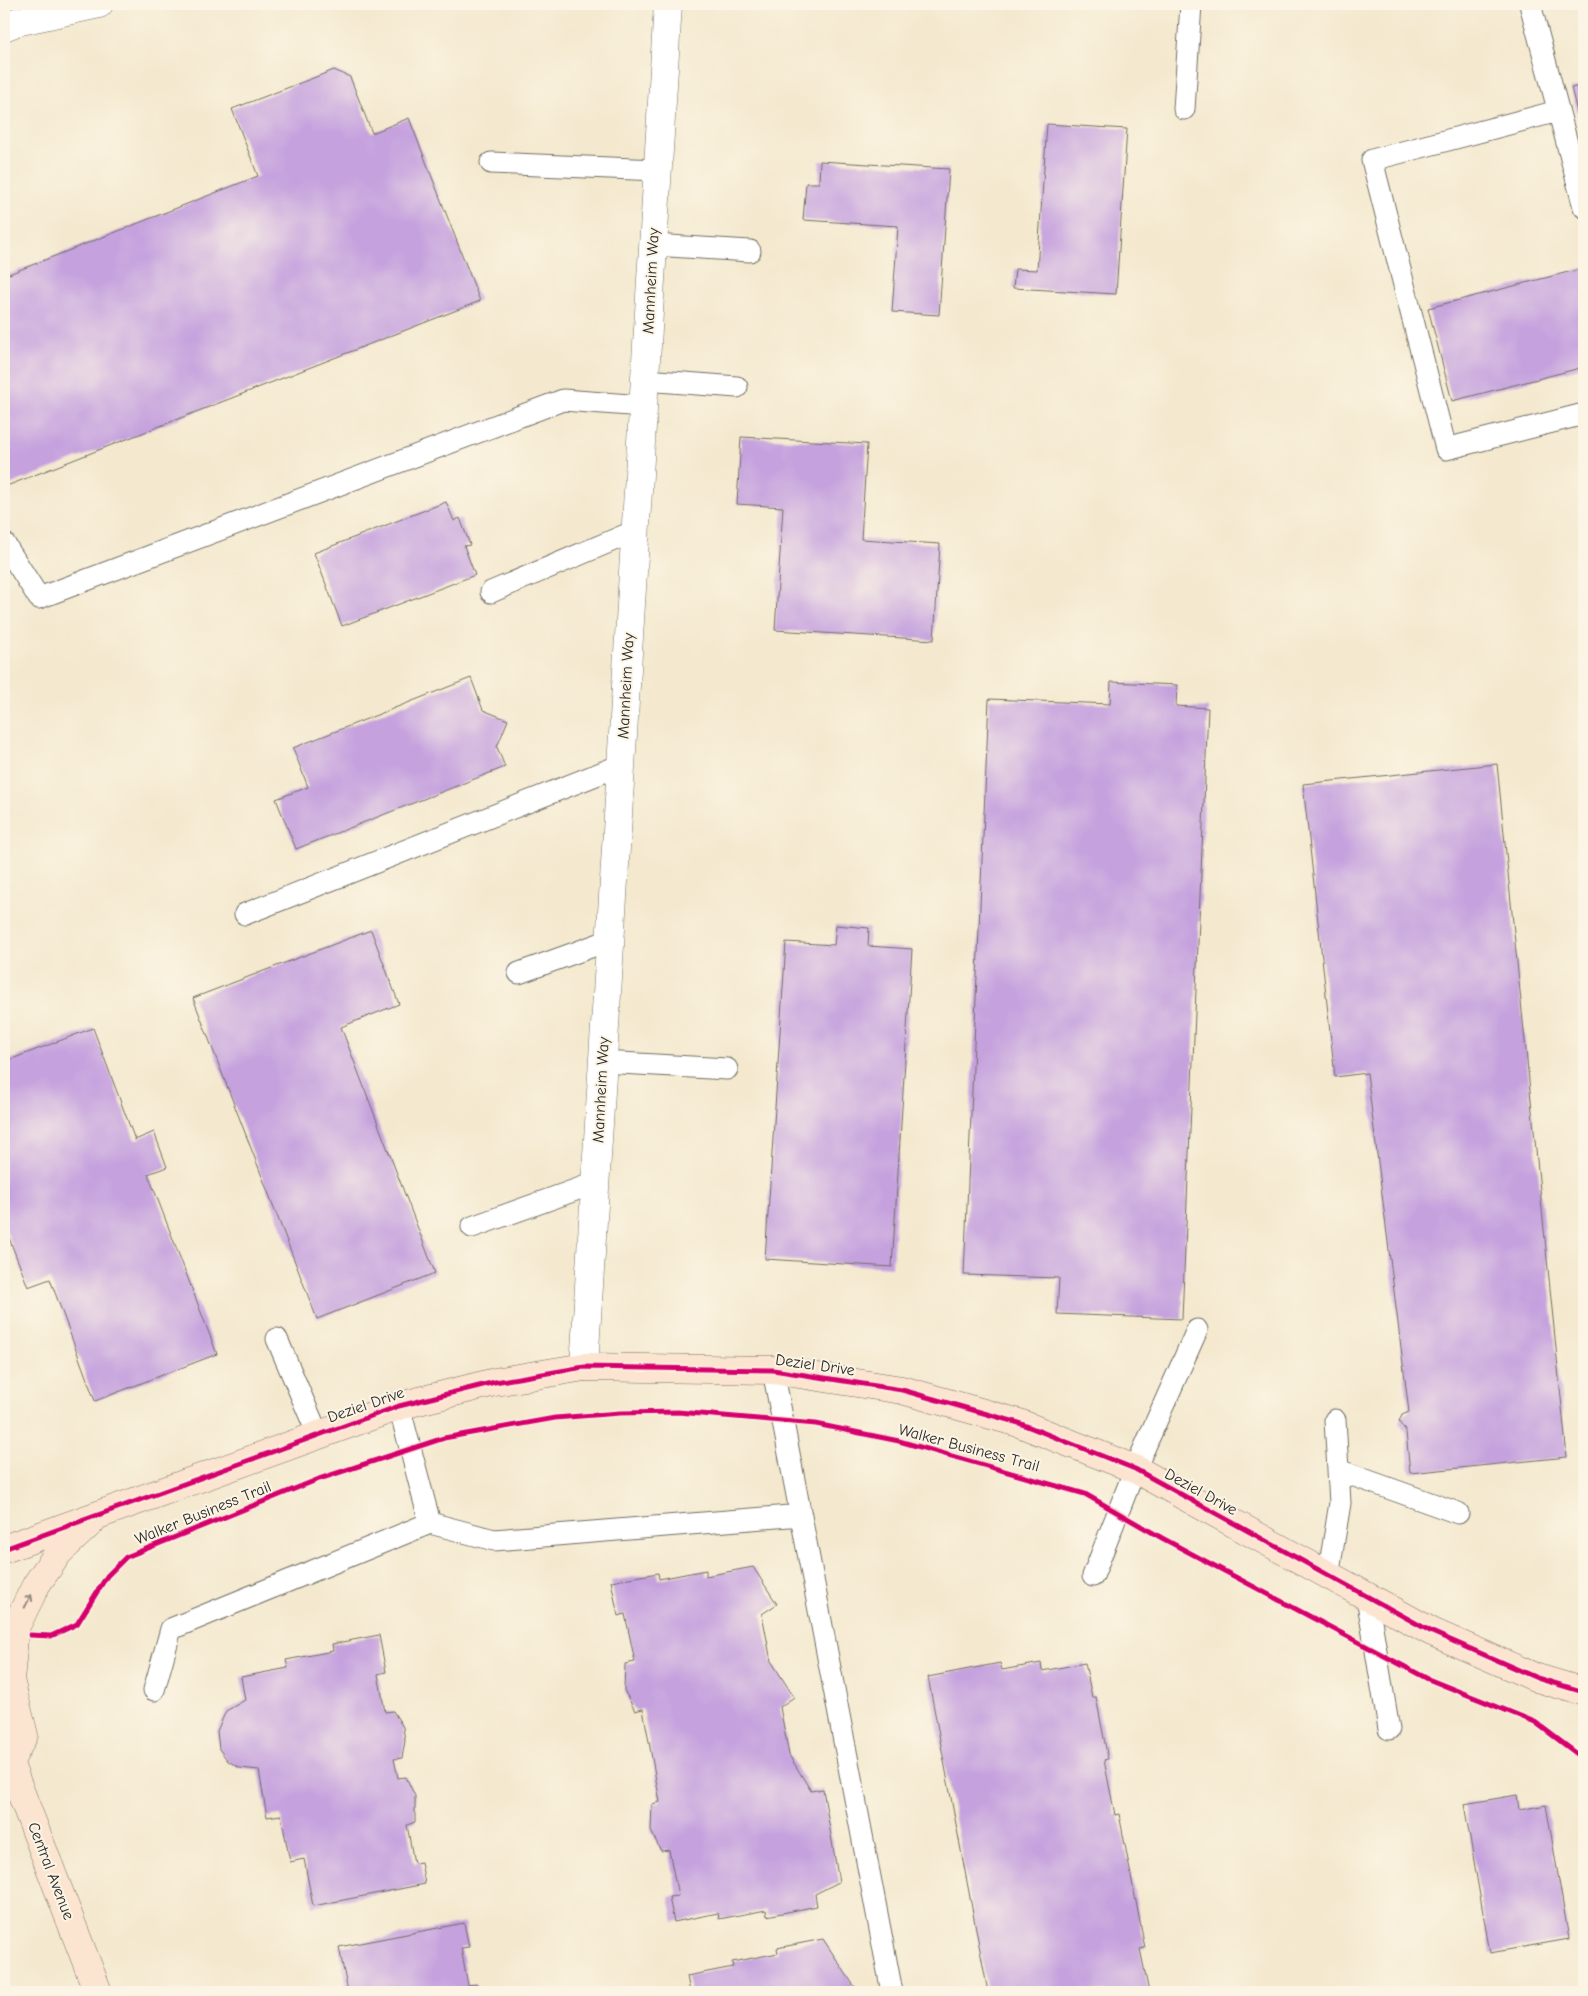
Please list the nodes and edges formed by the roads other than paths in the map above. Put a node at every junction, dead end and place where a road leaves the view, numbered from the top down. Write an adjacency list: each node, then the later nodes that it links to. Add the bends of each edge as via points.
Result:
1 (100, 4): 5 (street)
2 (668, 4): 9 (street, Mannheim Way)
3 (1191, 4): 6 (lane)
4 (1530, 4): 7 (lane)
5 (4, 27)
6 (1184, 109)
7 (1558, 111): 10 (lane); 15 (lane, via 1372,160 1446,449)
8 (492, 163): 9 (lane)
9 (658, 170): 11 (street, Mannheim Way)
10 (1584, 207)
11 (653, 246): 12 (lane); 14 (street, Mannheim Way)
12 (750, 251)
13 (738, 387): 14 (lane)
14 (644, 393): 16 (street, Mannheim Way); 17 (lane, via 563,400 39,598)
15 (1584, 414)
16 (635, 531): 18 (lane); 19 (street, Mannheim Way)
17 (4, 543)
18 (491, 592)
19 (621, 765): 20 (lane); 21 (street, Mannheim Way)
20 (245, 914)
21 (610, 940): 22 (lane); 23 (street, Mannheim Way)
22 (519, 973)
23 (602, 1062): 24 (lane); 25 (street, Mannheim Way)
24 (727, 1069)
25 (595, 1183): 26 (lane); 29 (street, Mannheim Way)
26 (472, 1227)
27 (1197, 1330): 34 (lane)
28 (277, 1339): 33 (lane)
29 (584, 1368): 30 (street, Deziel Drive); 31 (street, Deziel Drive, via 495,1382)
30 (773, 1370): 34 (street, Deziel Drive, via 902,1390 1019,1423); 38 (lane)
31 (398, 1406): 33 (street, Deziel Drive); 39 (lane)
32 (1335, 1420): 35 (lane)
33 (318, 1435): 36 (street, Deziel Drive)
34 (1135, 1469): 41 (lane); 42 (street, Deziel Drive)
35 (1338, 1470): 37 (lane); 42 (lane, via 1340,1503)
36 (100, 1513): 40 (street, Deziel Drive); 47 (street, one-way to 36, via 24,1735 10,1680 14,1628 36,1585 59,1552)
37 (1458, 1513)
38 (801, 1515): 39 (lane, via 494,1540); 49 (lane)
39 (430, 1523): 44 (lane, via 171,1629)
40 (4, 1549)
41 (1093, 1576)
42 (1328, 1577): 43 (street, Deziel Drive)
43 (1366, 1597): 45 (street, Deziel Drive, via 1432,1632 1537,1678); 46 (lane)
44 (154, 1690)
45 (1584, 1692)
46 (1389, 1729)
47 (7, 1756): 48 (street, Central Avenue)
48 (98, 1992)
49 (892, 1992)

